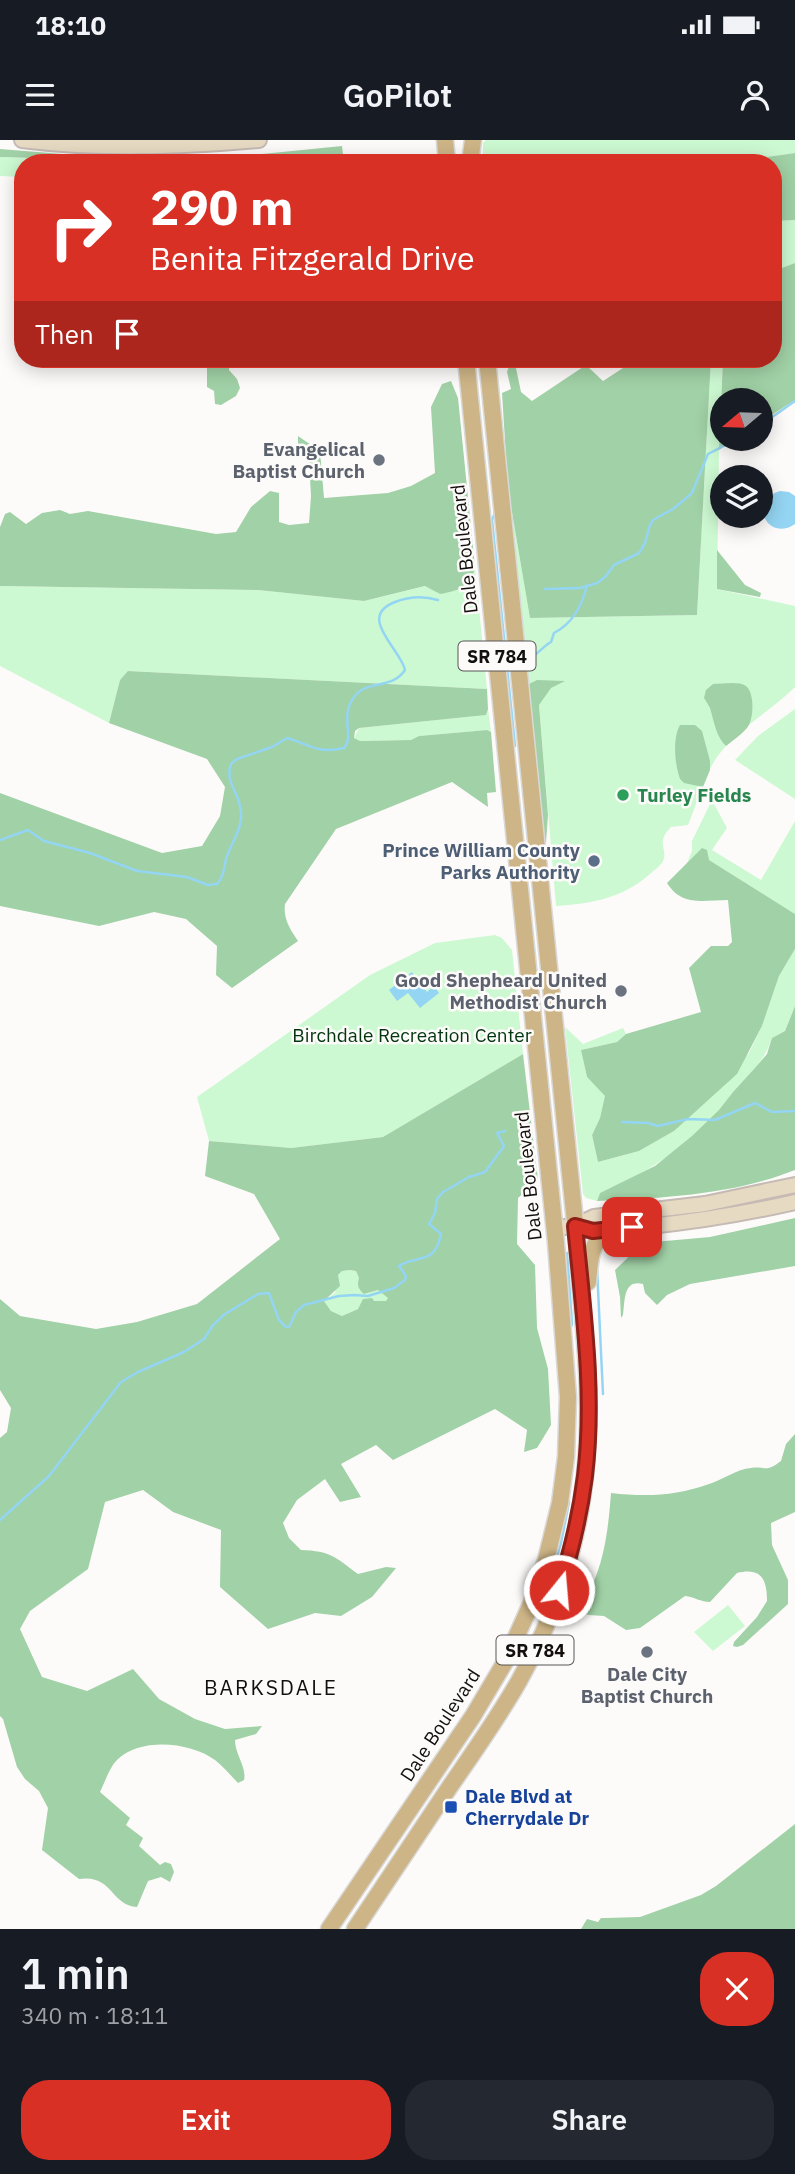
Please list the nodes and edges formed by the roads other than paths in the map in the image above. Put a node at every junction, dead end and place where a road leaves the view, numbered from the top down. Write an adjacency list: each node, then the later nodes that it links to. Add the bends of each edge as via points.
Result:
1 (22, 140): 2 (main road, via 109,147)
2 (258, 140)
3 (467, 368): 9 (main road, Dale Boulevard / SR 784)
4 (488, 368): 7 (main road, SR 784)
5 (795, 1185): 7 (main road, via 705,1204 594,1217)
6 (795, 1202): 8 (main road, via 716,1218)
7 (575, 1226): 8 (main road, via 593,1231); 9 (main road); 10 (main road, SR 784)
8 (636, 1227): 10 (main road, via 604,1235 594,1245)
9 (555, 1228): 11 (main road, Dale Boulevard / SR 784, via 568,1397 560,1503 546,1560 493,1683)
10 (584, 1326): 12 (main road, SR 784, via 589,1425 585,1477 574,1537 548,1621 502,1710)
11 (329, 1929)
12 (355, 1929)

